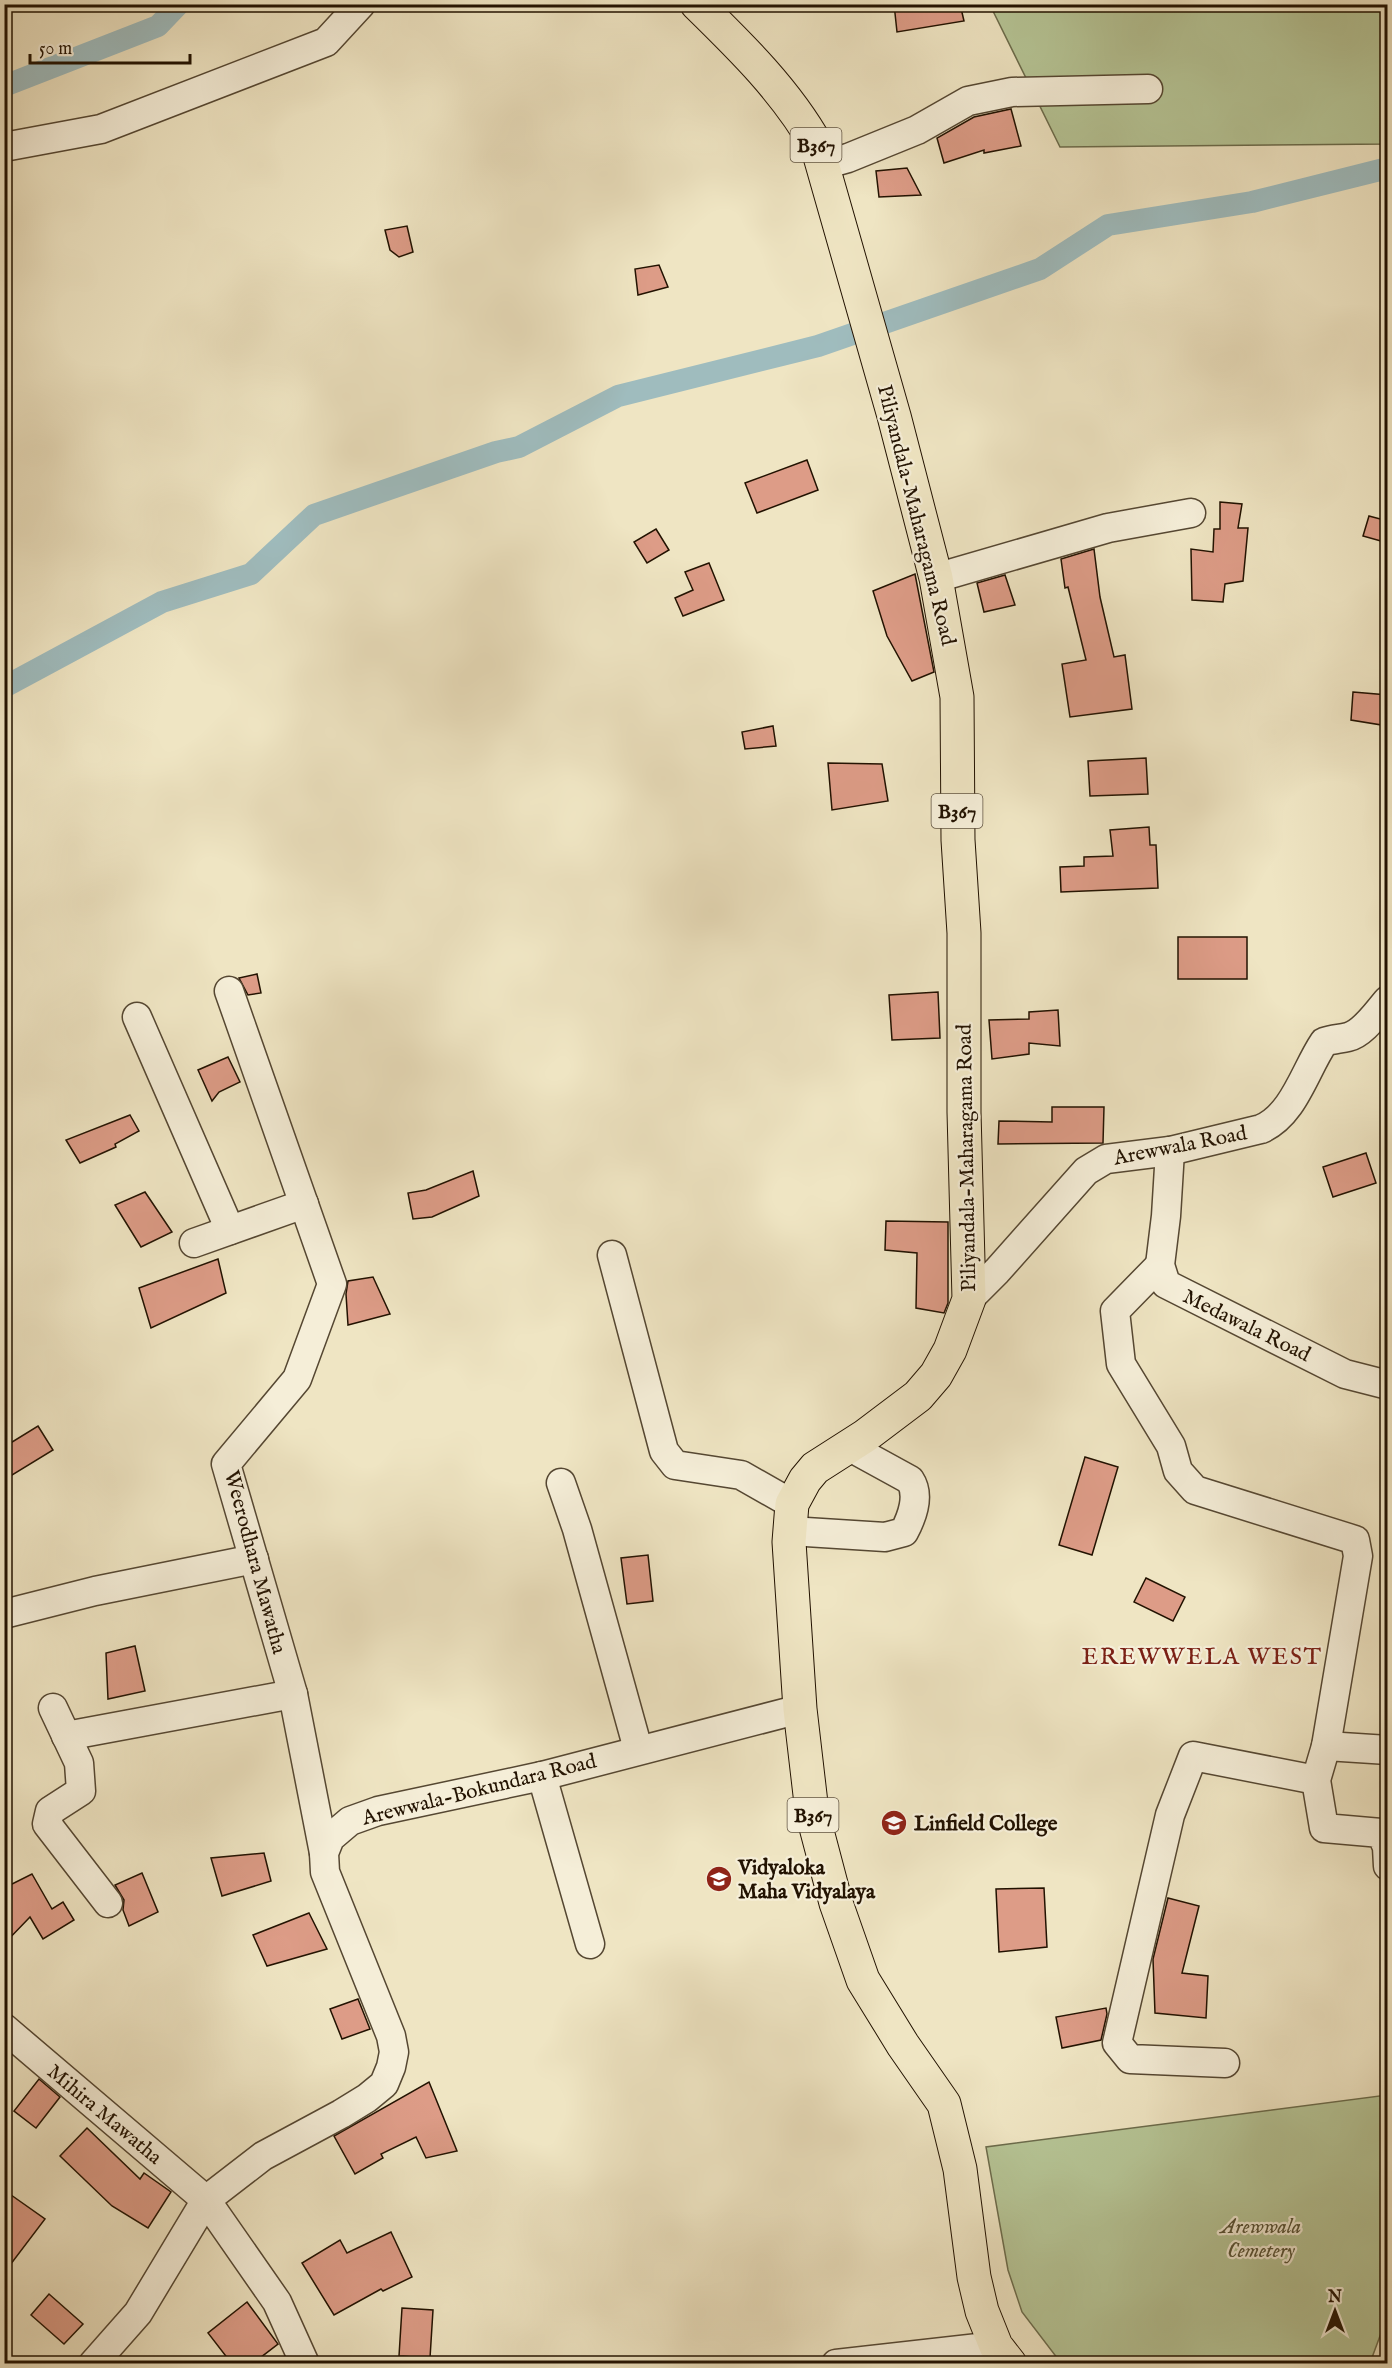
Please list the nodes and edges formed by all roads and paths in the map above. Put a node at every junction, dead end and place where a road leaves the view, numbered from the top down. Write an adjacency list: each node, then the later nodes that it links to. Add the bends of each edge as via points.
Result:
1 (361, 4): 4 (street, via 326,42 101,129)
2 (697, 4): 5 (main road, Piliyandala-Maharagama Road / B367, via 800,116)
3 (1148, 89): 5 (street, via 1012,92 968,101 917,130)
4 (4, 147)
5 (823, 165): 7 (main road, Piliyandala-Maharagama Road / B367)
6 (1191, 513): 7 (street, via 1108,528)
7 (936, 578): 17 (main road, Piliyandala-Maharagama Road / B367, via 957,697)
8 (229, 991): 12 (street, Weerodhara Mawatha)
9 (1388, 1000): 11 (street, Arewwala Road, via 1350,1037 1324,1042 1274,1124)
10 (137, 1017): 13 (street)
11 (1170, 1151): 16 (street); 17 (street, Arewwala Road, via 1106,1159 1086,1171)
12 (304, 1204): 13 (street); 22 (street, Weerodhara Mawatha, via 332,1284 297,1378 226,1464)
13 (230, 1230): 14 (street)
14 (194, 1243)
15 (612, 1255): 21 (street, via 664,1451 675,1465 741,1475)
16 (1160, 1265): 18 (street, Medawala Road, via 1166,1284 1345,1374); 28 (street, via 1115,1311 1121,1364 1171,1446 1178,1471 1195,1490 1355,1540 1358,1556)
17 (969, 1299): 19 (main road, Piliyandala-Maharagama Road / B367, via 936,1375 918,1396)
18 (1388, 1385)
19 (848, 1446): 21 (main road, Piliyandala-Maharagama Road / B367, via 814,1468); 21 (street, via 910,1480 914,1486 916,1493 904,1532 885,1537)
20 (561, 1483): 29 (street)
21 (791, 1518): 26 (main road, B367, via 791,1587)
22 (254, 1559): 23 (street); 24 (street, Weerodhara Mawatha)
23 (4, 1614)
24 (292, 1694): 27 (street); 33 (street, Weerodhara Mawatha)
25 (53, 1708): 27 (street)
26 (800, 1709): 29 (street, Arewwala-Bokundara Road); 40 (main road, B367, via 812,1812 836,1903 863,1980 944,2104 960,2169 974,2277 982,2311)
27 (66, 1736): 35 (street, via 79,1763 81,1791 50,1811 47,1824)
28 (1326, 1746): 30 (street); 32 (street)
29 (638, 1749): 31 (street, Arewwala-Bokundara Road)
30 (1388, 1750)
31 (542, 1776): 33 (street, Arewwala-Bokundara Road, via 350,1821 330,1838); 36 (street)
32 (1316, 1780): 34 (street, via 1324,1828 1381,1833); 38 (street, via 1193,1756 1170,1815 1117,2043 1130,2059)
33 (324, 1854): 39 (street, via 332,1896 391,2036 392,2067 384,2084 367,2098 263,2156)
34 (1388, 1866)
35 (108, 1903)
36 (590, 1944)
37 (4, 2028): 39 (street, Mihira Mawatha)
38 (1225, 2063)
39 (206, 2200): 42 (street, via 138,2313); 43 (street, Mihira Mawatha, via 277,2302)
40 (1003, 2355): 41 (street)
41 (869, 2362): 44 (street)
42 (93, 2364)
43 (305, 2364)
44 (836, 2364)

